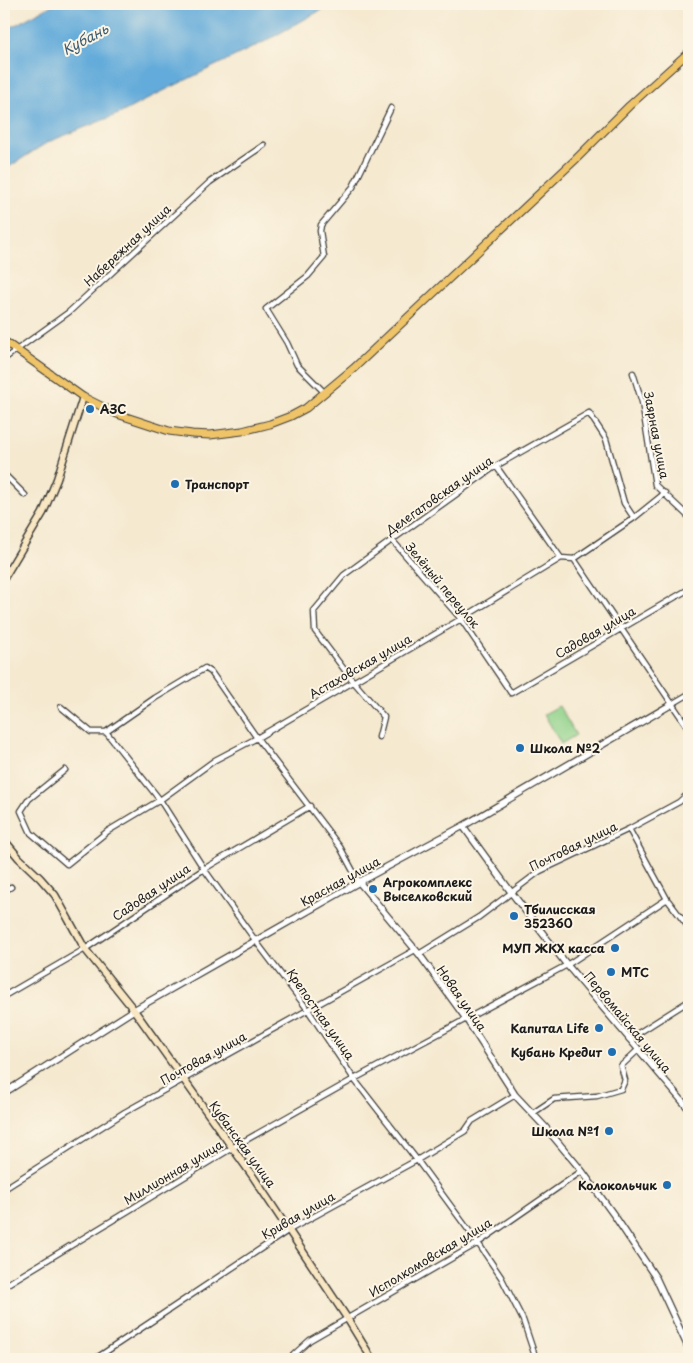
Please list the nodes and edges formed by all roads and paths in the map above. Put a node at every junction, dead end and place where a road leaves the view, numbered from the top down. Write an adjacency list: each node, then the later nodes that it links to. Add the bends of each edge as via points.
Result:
1 (689, 52): 8 (main road)
2 (391, 108): 8 (street, via 353,187 321,225 324,257 308,276 266,309 298,364)
3 (264, 145): 5 (street, Набережная улица, via 210,182 69,312)
4 (4, 341): 5 (main road)
5 (16, 350): 6 (street, Набережная улица); 9 (main road)
6 (4, 359)
7 (633, 373): 12 (street, Заярная улица, via 643,410 655,485)
8 (325, 393): 9 (main road, via 306,408 270,424 210,435 161,429 117,414)
9 (83, 397): 19 (main road, via 43,513)
10 (496, 466): 15 (street, Делегатовская улица, via 589,413 606,439 624,503); 16 (street, Делегатовская улица); 17 (street)
11 (4, 474): 13 (street)
12 (665, 494): 14 (street, Заярная улица); 15 (street)
13 (25, 495)
14 (689, 517)
15 (634, 518): 18 (street)
16 (392, 540): 21 (street, Зелёный переулок); 23 (street, Делегатовская улица, via 344,575 314,611 315,631)
17 (561, 558): 18 (street); 21 (street, Астаховская улица)
18 (574, 559): 22 (street)
19 (4, 578)
20 (689, 589): 22 (street, Садовая улица)
21 (461, 619): 23 (street, Астаховская улица); 24 (street, Зелёный переулок)
22 (620, 628): 24 (street, Садовая улица); 26 (street)
23 (353, 681): 30 (street, Астаховская улица); 31 (street, via 384,717)
24 (511, 693)
25 (689, 694): 26 (street, Красная улица)
26 (672, 704): 28 (street); 36 (street, Красная улица)
27 (61, 707): 29 (street, via 91,732)
28 (689, 729)
29 (106, 732): 30 (street, Новая улица, via 205,668); 34 (street, Крепостная улица)
30 (257, 738): 34 (street, Астаховская улица, via 215,760); 35 (street, Новая улица)
31 (379, 738)
32 (65, 770): 34 (street, Астаховская улица, via 29,799 21,811 31,833 67,864 108,831)
33 (689, 794): 37 (street, Почтовая улица)
34 (160, 800): 39 (street, Крепостная улица)
35 (310, 806): 39 (street, Садовая улица); 40 (street, Новая улица, via 340,847)
36 (463, 826): 40 (street, Красная улица); 43 (street, Первомайская улица)
37 (629, 829): 43 (street, Почтовая улица, via 540,871); 44 (street)
38 (4, 840): 47 (main road, Кубанская улица, via 55,895)
39 (204, 869): 46 (street, Крепостная улица); 47 (street, Садовая улица)
40 (359, 882): 46 (street, Красная улица); 48 (street, Новая улица)
41 (11, 887): 42 (street)
42 (4, 892)
43 (510, 892): 48 (street, Почтовая улица, via 479,917); 49 (street, Первомайская улица)
44 (667, 899): 45 (street); 49 (street, Миллионная улица)
45 (689, 928)
46 (255, 940): 52 (street, Красная улица); 53 (street, Крепостная улица)
47 (85, 949): 50 (street, Садовая улица); 52 (main road, Кубанская улица)
48 (417, 952): 53 (street, Почтовая улица); 54 (street, Новая улица)
49 (567, 965): 54 (street, Миллионная улица); 55 (street, Первомайская улица)
50 (4, 996)
51 (689, 1002): 55 (street)
52 (134, 1010): 58 (main road, Кубанская улица); 59 (street, Красная улица)
53 (308, 1010): 57 (street, Крепостная улица); 58 (street, Почтовая улица)
54 (466, 1020): 57 (street, Миллионная улица); 60 (street, Новая улица)
55 (629, 1040): 56 (street, Первомайская улица)
56 (638, 1050): 61 (street, Первомайская улица); 62 (street, via 621,1066 625,1080 621,1089 597,1096 554,1099)
57 (354, 1079): 63 (street, Миллионная улица); 64 (street, Крепостная улица)
58 (182, 1080): 63 (main road, Кубанская улица); 66 (street, Почтовая улица)
59 (4, 1093)
60 (515, 1095): 62 (street, Новая улица); 64 (street, Кривая улица, via 472,1120 465,1132)
61 (689, 1109)
62 (533, 1114): 65 (street, Новая улица)
63 (232, 1148): 67 (main road, Кубанская улица); 69 (street, Миллионная улица)
64 (417, 1160): 67 (street, Кривая улица); 68 (street, Крепостная улица)
65 (582, 1171): 68 (street, Исполкомовская улица); 71 (street, Новая улица, via 656,1278)
66 (4, 1189)
67 (289, 1230): 70 (main road, Кубанская улица); 72 (street, Кривая улица)
68 (478, 1243): 70 (street, Исполкомовская улица); 75 (street, Крепостная улица, via 501,1277 523,1320)
69 (4, 1286)
70 (347, 1318): 73 (street, Исполкомовская улица, via 310,1340); 74 (main road, Кубанская улица)
71 (689, 1349)
72 (95, 1359)
73 (289, 1359)
74 (372, 1359)
75 (536, 1359)

